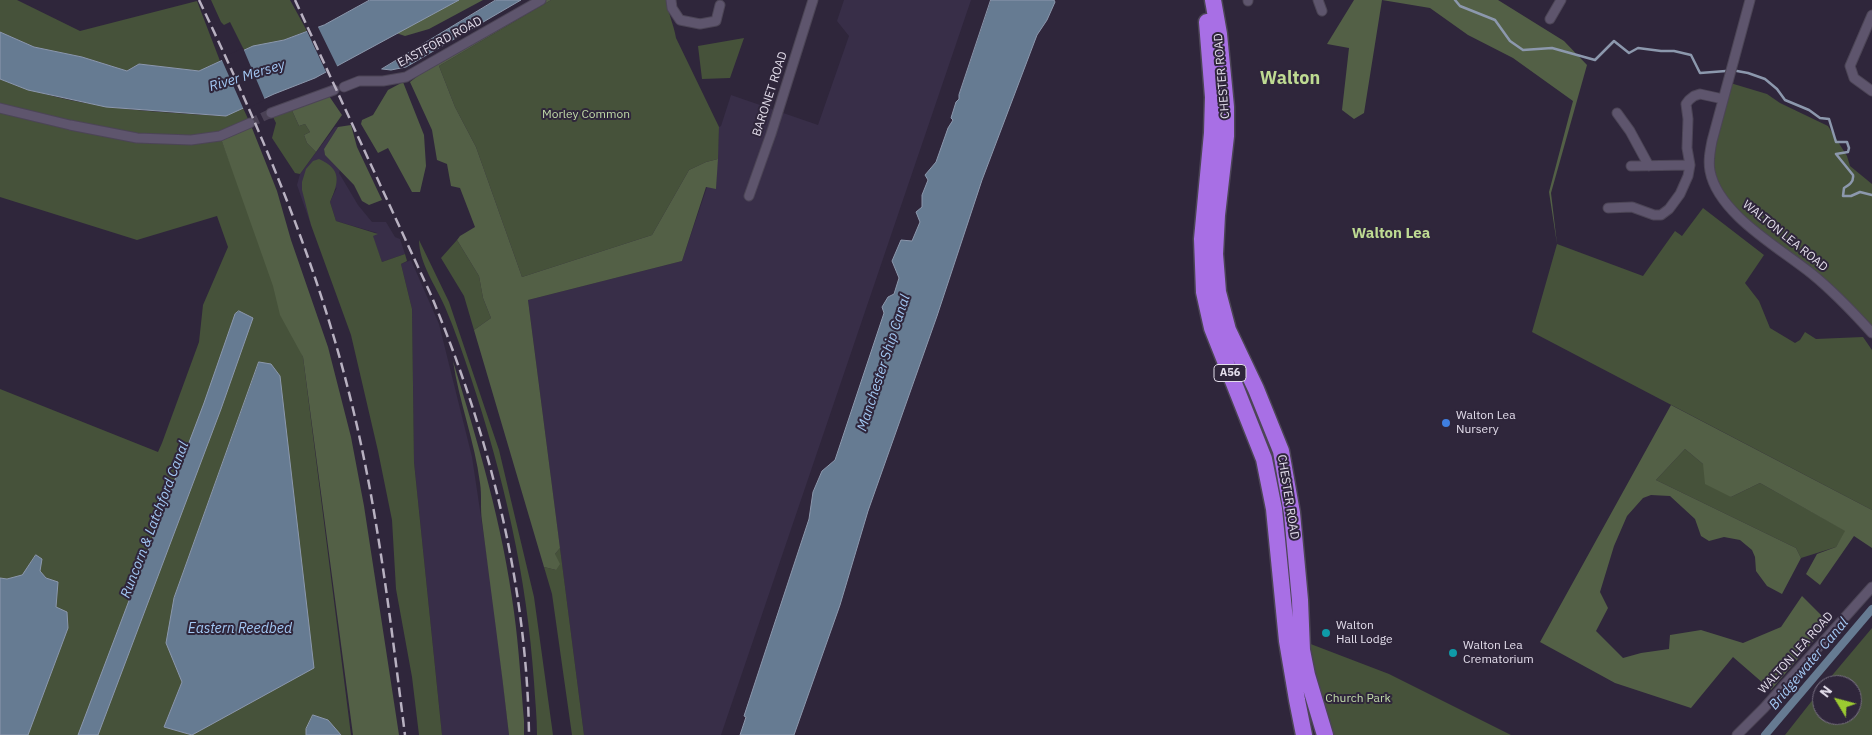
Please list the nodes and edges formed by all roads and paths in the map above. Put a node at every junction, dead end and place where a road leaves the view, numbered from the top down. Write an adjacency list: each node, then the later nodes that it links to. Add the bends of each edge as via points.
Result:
1 (541, 0): 13 (street, EASTFORD ROAD, via 406,77 383,82 360,81)
2 (671, 0): 9 (street, via 680,20 700,24 716,21)
3 (813, 0): 24 (street, BARONET ROAD)
4 (1207, 0): 28 (highway, CHESTER ROAD / A56, via 1213,97 1202,239 1204,292 1212,328 1264,459 1274,509 1287,641)
5 (1213, 0): 29 (highway, CHESTER ROAD / A56, via 1226,107 1215,254 1218,292 1228,330 1281,450 1300,585 1302,650)
6 (1318, 0): 10 (street)
7 (1561, 0): 12 (street)
8 (1750, 0): 16 (street, WALTON LEA ROAD)
9 (720, 6)
10 (1322, 11)
11 (1872, 15): 15 (street, via 1850,66 1854,78)
12 (1550, 19)
13 (344, 87)
14 (334, 90): 18 (street)
15 (1872, 91)
16 (1723, 99): 21 (street, via 1700,94 1686,104); 26 (street, WALTON LEA ROAD, via 1709,159 1715,186 1725,203 1768,242 1835,294)
17 (0, 108): 20 (street, via 137,138 191,140 220,136)
18 (271, 114)
19 (1617, 114): 23 (street)
20 (250, 122)
21 (1690, 165): 23 (street); 25 (street, via 1685,185 1665,212 1654,216 1632,207)
22 (1631, 166): 23 (street)
23 (1649, 166)
24 (749, 196)
25 (1608, 208)
26 (1872, 333)
27 (1872, 586): 30 (street, WALTON LEA ROAD)
28 (1304, 735)
29 (1325, 735)
30 (1737, 735)

